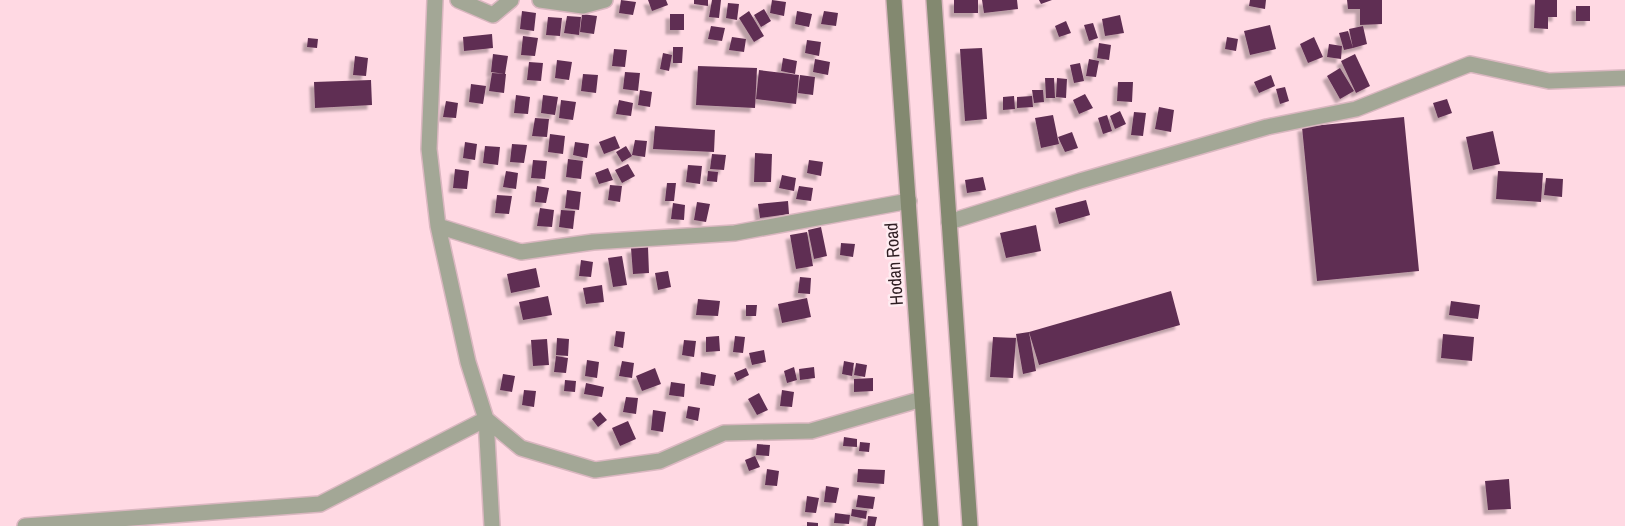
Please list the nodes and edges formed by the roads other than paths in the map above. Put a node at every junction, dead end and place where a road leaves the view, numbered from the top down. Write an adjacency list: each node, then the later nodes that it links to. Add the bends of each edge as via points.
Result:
1 (435, 0): 11 (street, via 428,149)
2 (458, 0): 3 (street, via 493,15)
3 (511, 0)
4 (540, 0): 5 (street, via 583,6)
5 (605, 0)
6 (894, 0): 9 (main road, Hodan Road)
7 (934, 0): 10 (main road)
8 (1625, 78): 10 (street, via 1549,81 1470,64 1356,109 1267,127)
9 (909, 201): 11 (street, via 735,233 593,242 521,252); 12 (main road, Hodan Road)
10 (949, 222): 17 (main road)
11 (438, 226): 13 (street, via 468,362)
12 (922, 400): 13 (street, via 811,431 724,433 660,462 595,470 521,448); 16 (main road, Hodan Road)
13 (486, 420): 14 (street, via 320,504); 15 (street)
14 (25, 526)
15 (492, 526)
16 (932, 526)
17 (970, 526)

